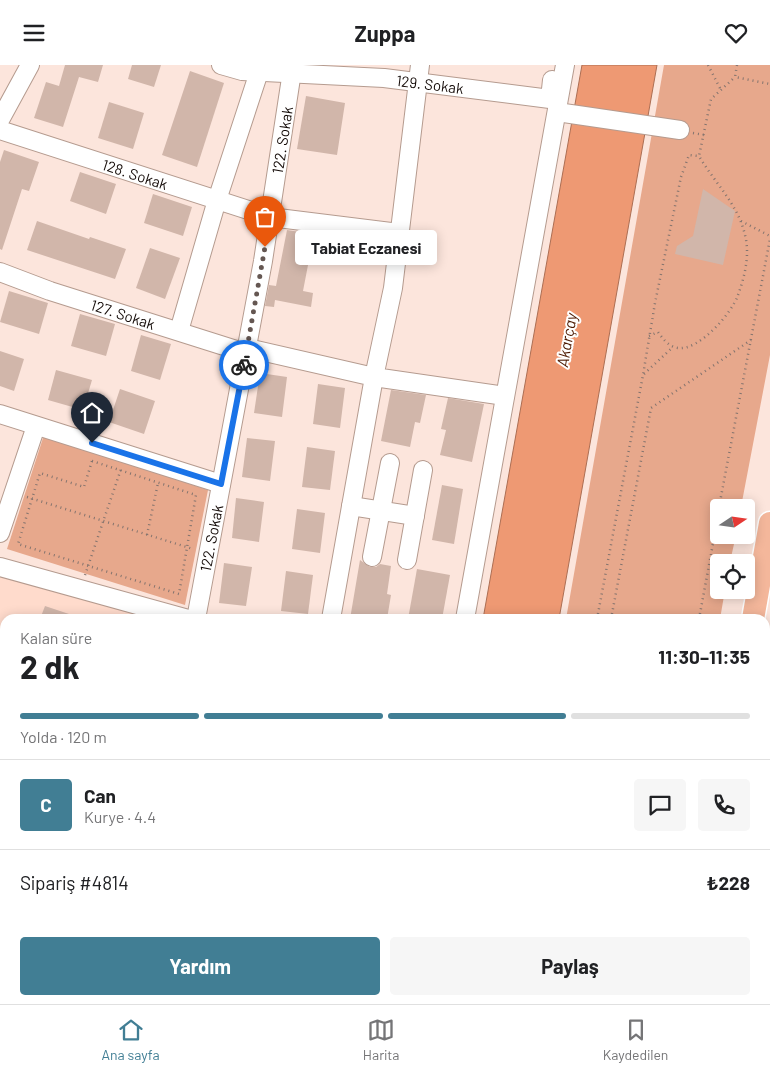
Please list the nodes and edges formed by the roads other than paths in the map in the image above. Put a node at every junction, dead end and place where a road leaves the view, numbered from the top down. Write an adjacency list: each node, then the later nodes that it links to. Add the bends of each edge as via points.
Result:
1 (30, 65): 9 (street)
2 (221, 65): 6 (street, 129. Sokak)
3 (553, 65): 8 (street)
4 (565, 65): 8 (street)
5 (292, 69): 6 (street, 129. Sokak); 7 (street, 129. Sokak, via 384,78); 13 (street, 122. Sokak)
6 (259, 72): 12 (street)
7 (419, 74): 8 (street, 129. Sokak); 14 (street)
8 (553, 105): 11 (street, 129. Sokak); 19 (street)
9 (0, 120)
10 (0, 130): 12 (street, 128. Sokak)
11 (680, 130)
12 (218, 200): 13 (street, 128. Sokak); 16 (street)
13 (270, 217): 14 (street, 128. Sokak); 17 (street, 122. Sokak)
14 (400, 233): 18 (street)
15 (0, 272): 16 (street, 127. Sokak)
16 (179, 331): 17 (street, 127. Sokak)
17 (246, 350): 18 (street, 127. Sokak); 24 (street, 122. Sokak)
18 (374, 377): 19 (street, 127. Sokak); 25 (street)
19 (505, 396): 36 (street)
20 (0, 414): 21 (street)
21 (36, 426): 24 (street); 29 (street)
22 (390, 463): 26 (street)
23 (423, 469): 27 (street)
24 (221, 484): 34 (street, 122. Sokak)
25 (351, 506): 26 (street); 35 (street)
26 (380, 511): 27 (street); 30 (street)
27 (415, 517): 31 (street)
28 (770, 523): 37 (main road)
29 (0, 533)
30 (372, 557)
31 (407, 560)
32 (0, 567): 33 (street)
33 (170, 614)
34 (197, 614)
35 (332, 614)
36 (466, 614)
37 (754, 614)
38 (770, 884): 39 (street)
39 (770, 903)

